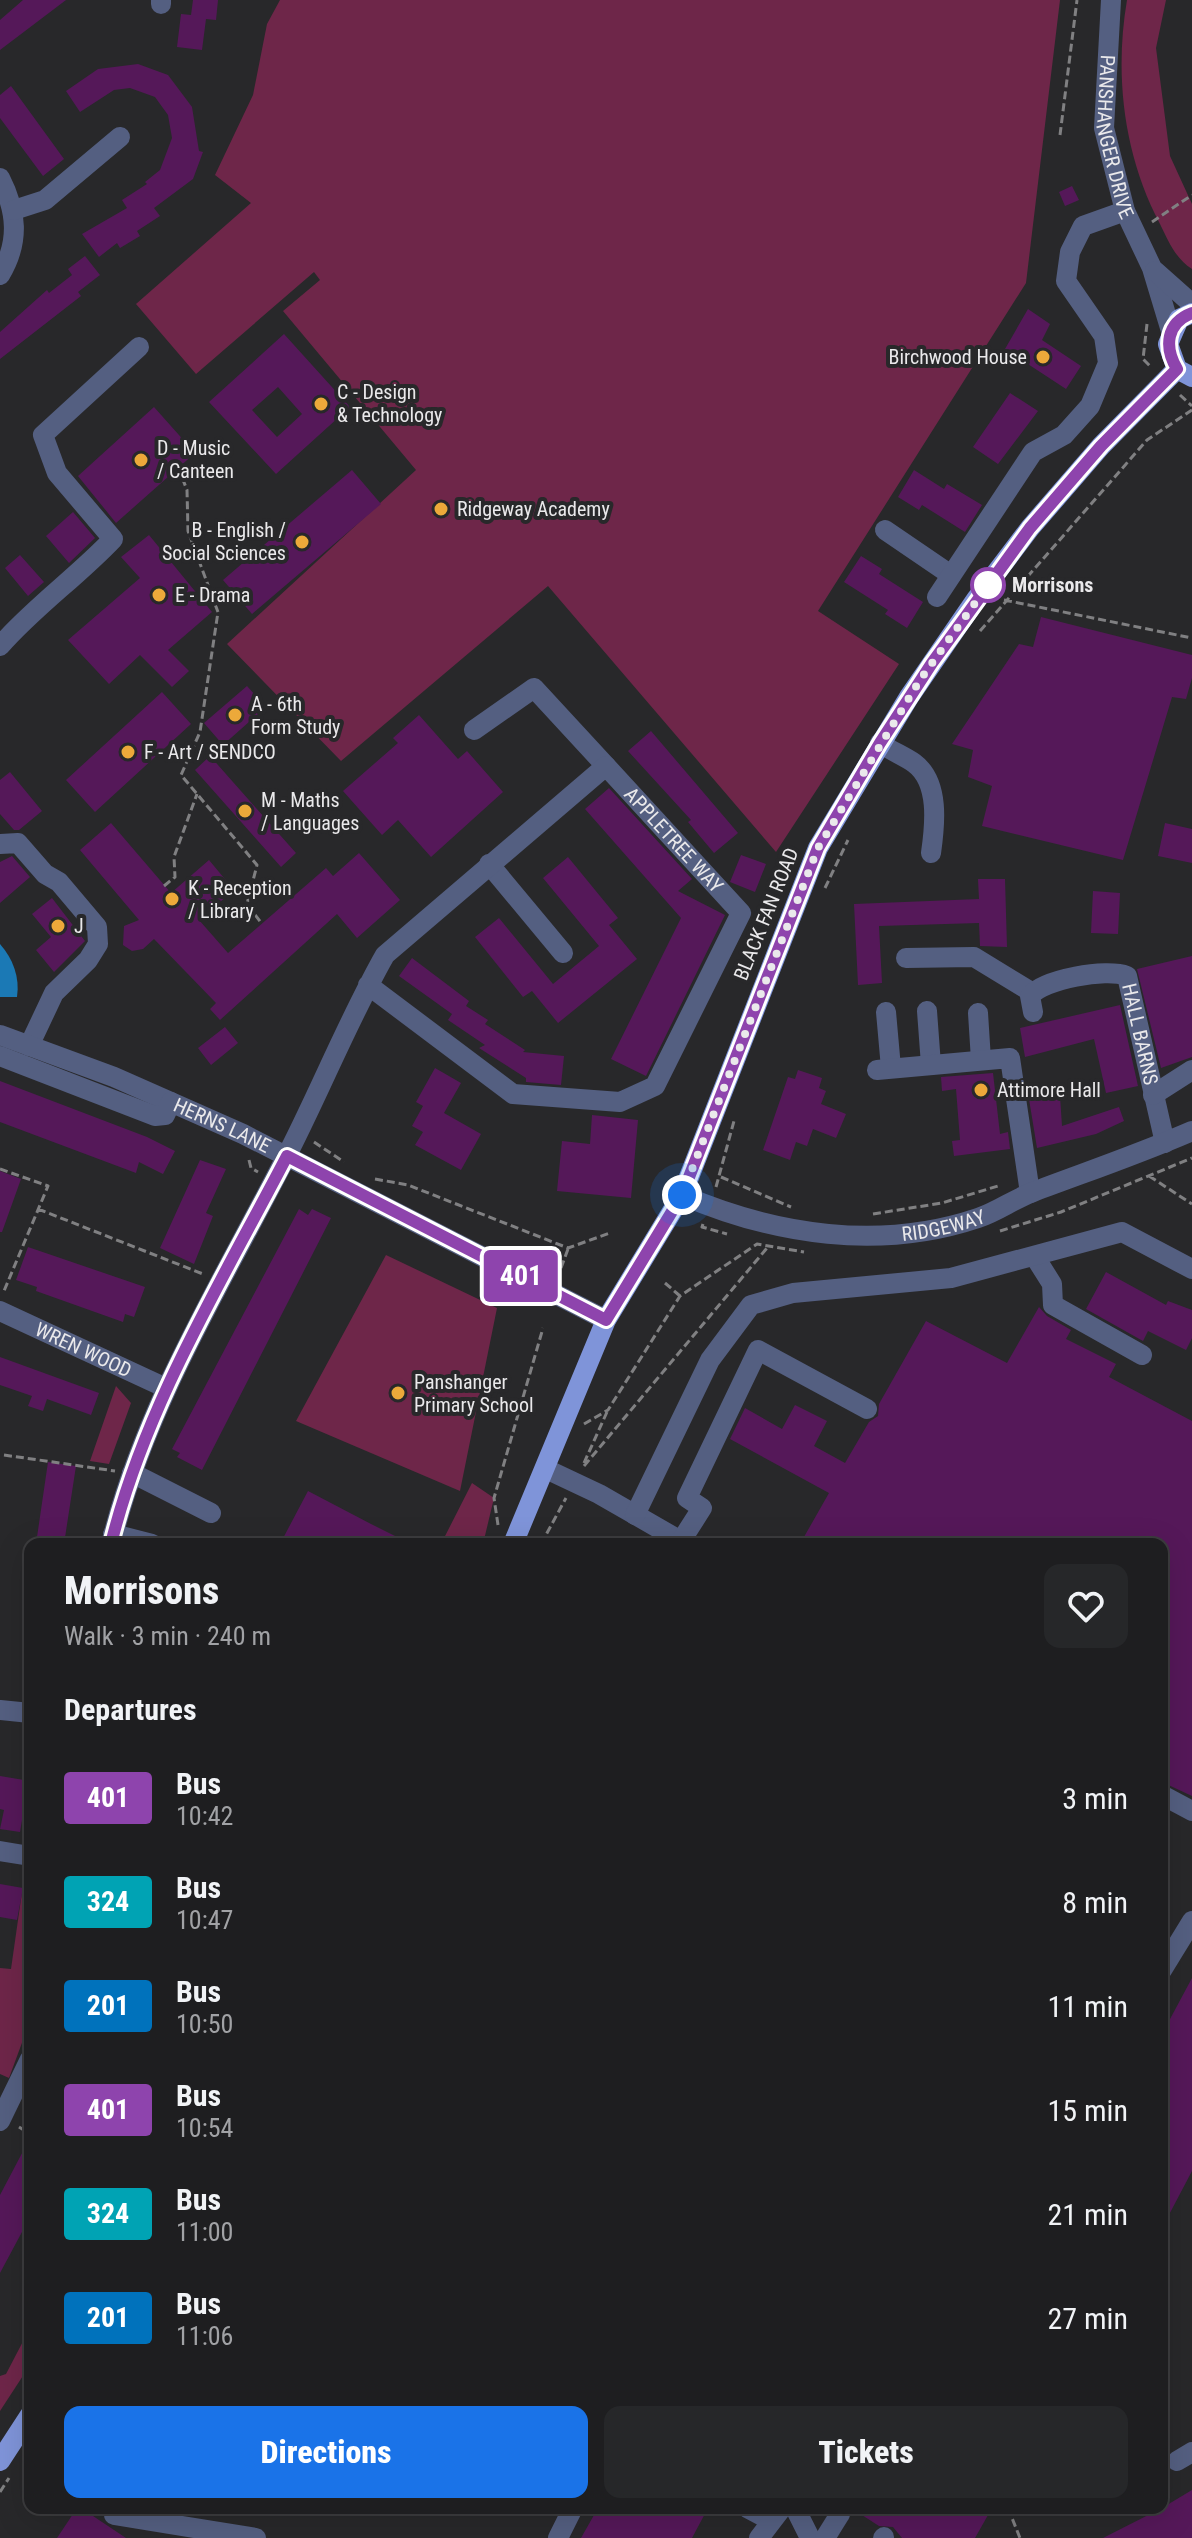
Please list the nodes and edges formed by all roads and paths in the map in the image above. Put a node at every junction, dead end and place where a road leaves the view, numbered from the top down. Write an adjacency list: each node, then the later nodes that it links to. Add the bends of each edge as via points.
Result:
1 (1077, 0): 3 (path)
2 (1111, 0): 8 (street, PANSHANGER DRIVE, via 1104,128)
3 (1060, 135)
4 (120, 137): 7 (street, via 45,200)
5 (0, 178): 7 (street)
6 (1192, 195): 9 (path)
7 (14, 210): 11 (street, via 12,252)
8 (1125, 211): 9 (street, PANSHANGER DRIVE); 19 (street, via 1083,226 1070,252 1066,281 1104,336 1108,363 1090,406 1064,435 1033,452)
9 (1135, 233): 10 (street, PANSHANGER DRIVE)
10 (1152, 268): 12 (street, PANSHANGER DRIVE); 14 (street, PANSHANGER DRIVE)
11 (0, 275)
12 (1192, 304)
13 (1192, 313): 14 (main road)
14 (1171, 331): 16 (main road, via 1168,344)
15 (139, 347): 23 (street, via 43,435 57,473 113,539)
16 (1184, 373): 20 (main road, BLACK FAN ROAD, via 1101,446)
17 (178, 467): 27 (path, via 187,490 188,531 218,612 200,732 181,775)
18 (885, 530): 19 (street)
19 (951, 575): 21 (street)
20 (986, 587): 22 (path, via 1004,601); 25 (main road, BLACK FAN ROAD)
21 (937, 597)
22 (1192, 638)
23 (0, 646)
24 (474, 730): 26 (street, via 534,688)
25 (880, 743): 29 (street, via 926,775 935,818); 57 (main road, BLACK FAN ROAD, via 818,848)
26 (606, 766): 30 (street); 35 (street, APPLETREE WAY, via 741,913 655,1086 620,1102 513,1094)
27 (197, 794): 31 (path, via 174,857 175,877); 32 (path, via 257,865 247,904)
28 (0, 844): 40 (street, via 18,843 97,927 98,944 54,993)
29 (931, 853)
30 (489, 864): 33 (street); 35 (street, via 385,955)
31 (164, 886)
32 (262, 924)
33 (563, 953)
34 (906, 958): 45 (street, HALL BARNS, via 974,957 1033,1003 1038,986 1112,970 1127,976)
35 (368, 985): 50 (street)
36 (927, 1011): 43 (street)
37 (886, 1012): 43 (street, via 884,1069)
38 (978, 1013): 42 (street)
39 (0, 1035): 40 (street, HERNS LANE)
40 (29, 1046): 46 (street, HERNS LANE)
41 (0, 1056): 46 (street, via 155,1116 165,1115)
42 (989, 1059): 43 (street); 56 (street, via 1011,1060)
43 (931, 1065)
44 (1192, 1070): 45 (street)
45 (1153, 1095): 49 (street, HALL BARNS)
46 (171, 1102): 50 (street, HERNS LANE)
47 (1192, 1131): 49 (street, RIDGEWAY)
48 (309, 1138): 52 (path)
49 (1165, 1143): 56 (street, RIDGEWAY, via 1110,1166)
50 (287, 1156): 73 (street); 78 (street, HERNS LANE)
51 (1192, 1158): 58 (path, via 1149,1176)
52 (352, 1168)
53 (0, 1169): 59 (path, via 48,1186)
54 (364, 1176): 67 (path, via 408,1185)
55 (721, 1177): 60 (path)
56 (1028, 1185): 57 (street, RIDGEWAY, via 979,1218 909,1234 776,1229); 61 (path)
57 (682, 1195): 78 (main road, BLACK FAN ROAD)
58 (1192, 1204)
59 (38, 1209): 73 (path); 76 (path)
60 (798, 1210)
61 (864, 1216)
62 (702, 1227): 64 (path)
63 (610, 1233): 67 (path)
64 (737, 1237)
65 (747, 1240): 66 (path)
66 (757, 1244): 68 (path); 75 (path)
67 (568, 1248): 71 (path)
68 (767, 1248): 69 (path); 86 (path)
69 (789, 1251)
70 (1035, 1257): 72 (street, via 1122,1232); 80 (street, via 1052,1284 1053,1305); 89 (street, via 951,1278 793,1293 751,1305 710,1360)
71 (561, 1268)
72 (1192, 1269)
73 (222, 1281): 81 (street)
74 (665, 1283): 75 (path)
75 (680, 1296): 83 (path, via 608,1410)
76 (0, 1301)
77 (0, 1311): 81 (street, WREN WOOD)
78 (606, 1320): 83 (main road, BLACK FAN ROAD)
79 (543, 1328): 90 (path, via 494,1498)
80 (1142, 1355)
81 (166, 1388): 87 (street)
82 (867, 1409): 93 (street, via 758,1350 687,1498 702,1508)
83 (559, 1437): 85 (main road, BLACK FAN ROAD)
84 (4, 1455): 87 (path)
85 (546, 1469): 89 (street); 90 (main road, BLACK FAN ROAD)
86 (582, 1469)
87 (132, 1473): 88 (street); 91 (street)
88 (211, 1513)
89 (635, 1515): 92 (street)
90 (506, 1536)
91 (112, 1538)
92 (677, 1538)
93 (686, 1538)
94 (0, 1710): 95 (street)
95 (24, 1712)
96 (1168, 1798): 97 (street)
97 (1192, 1811)
98 (0, 1851): 99 (street)
99 (24, 1855)
100 (1192, 1921): 101 (street)
101 (1168, 1960)
102 (24, 2067): 103 (street)
103 (7, 2090): 104 (street)
104 (0, 2121)
105 (24, 2424): 106 (main road)
106 (0, 2461)
107 (570, 2514): 114 (street)
108 (776, 2514): 115 (street)
109 (798, 2514): 116 (street)
110 (840, 2514): 117 (street)
111 (1010, 2514): 118 (path)
112 (114, 2515): 113 (street)
113 (256, 2538)
114 (558, 2538)
115 (759, 2538)
116 (810, 2538)
117 (825, 2538)
118 (1020, 2538)

